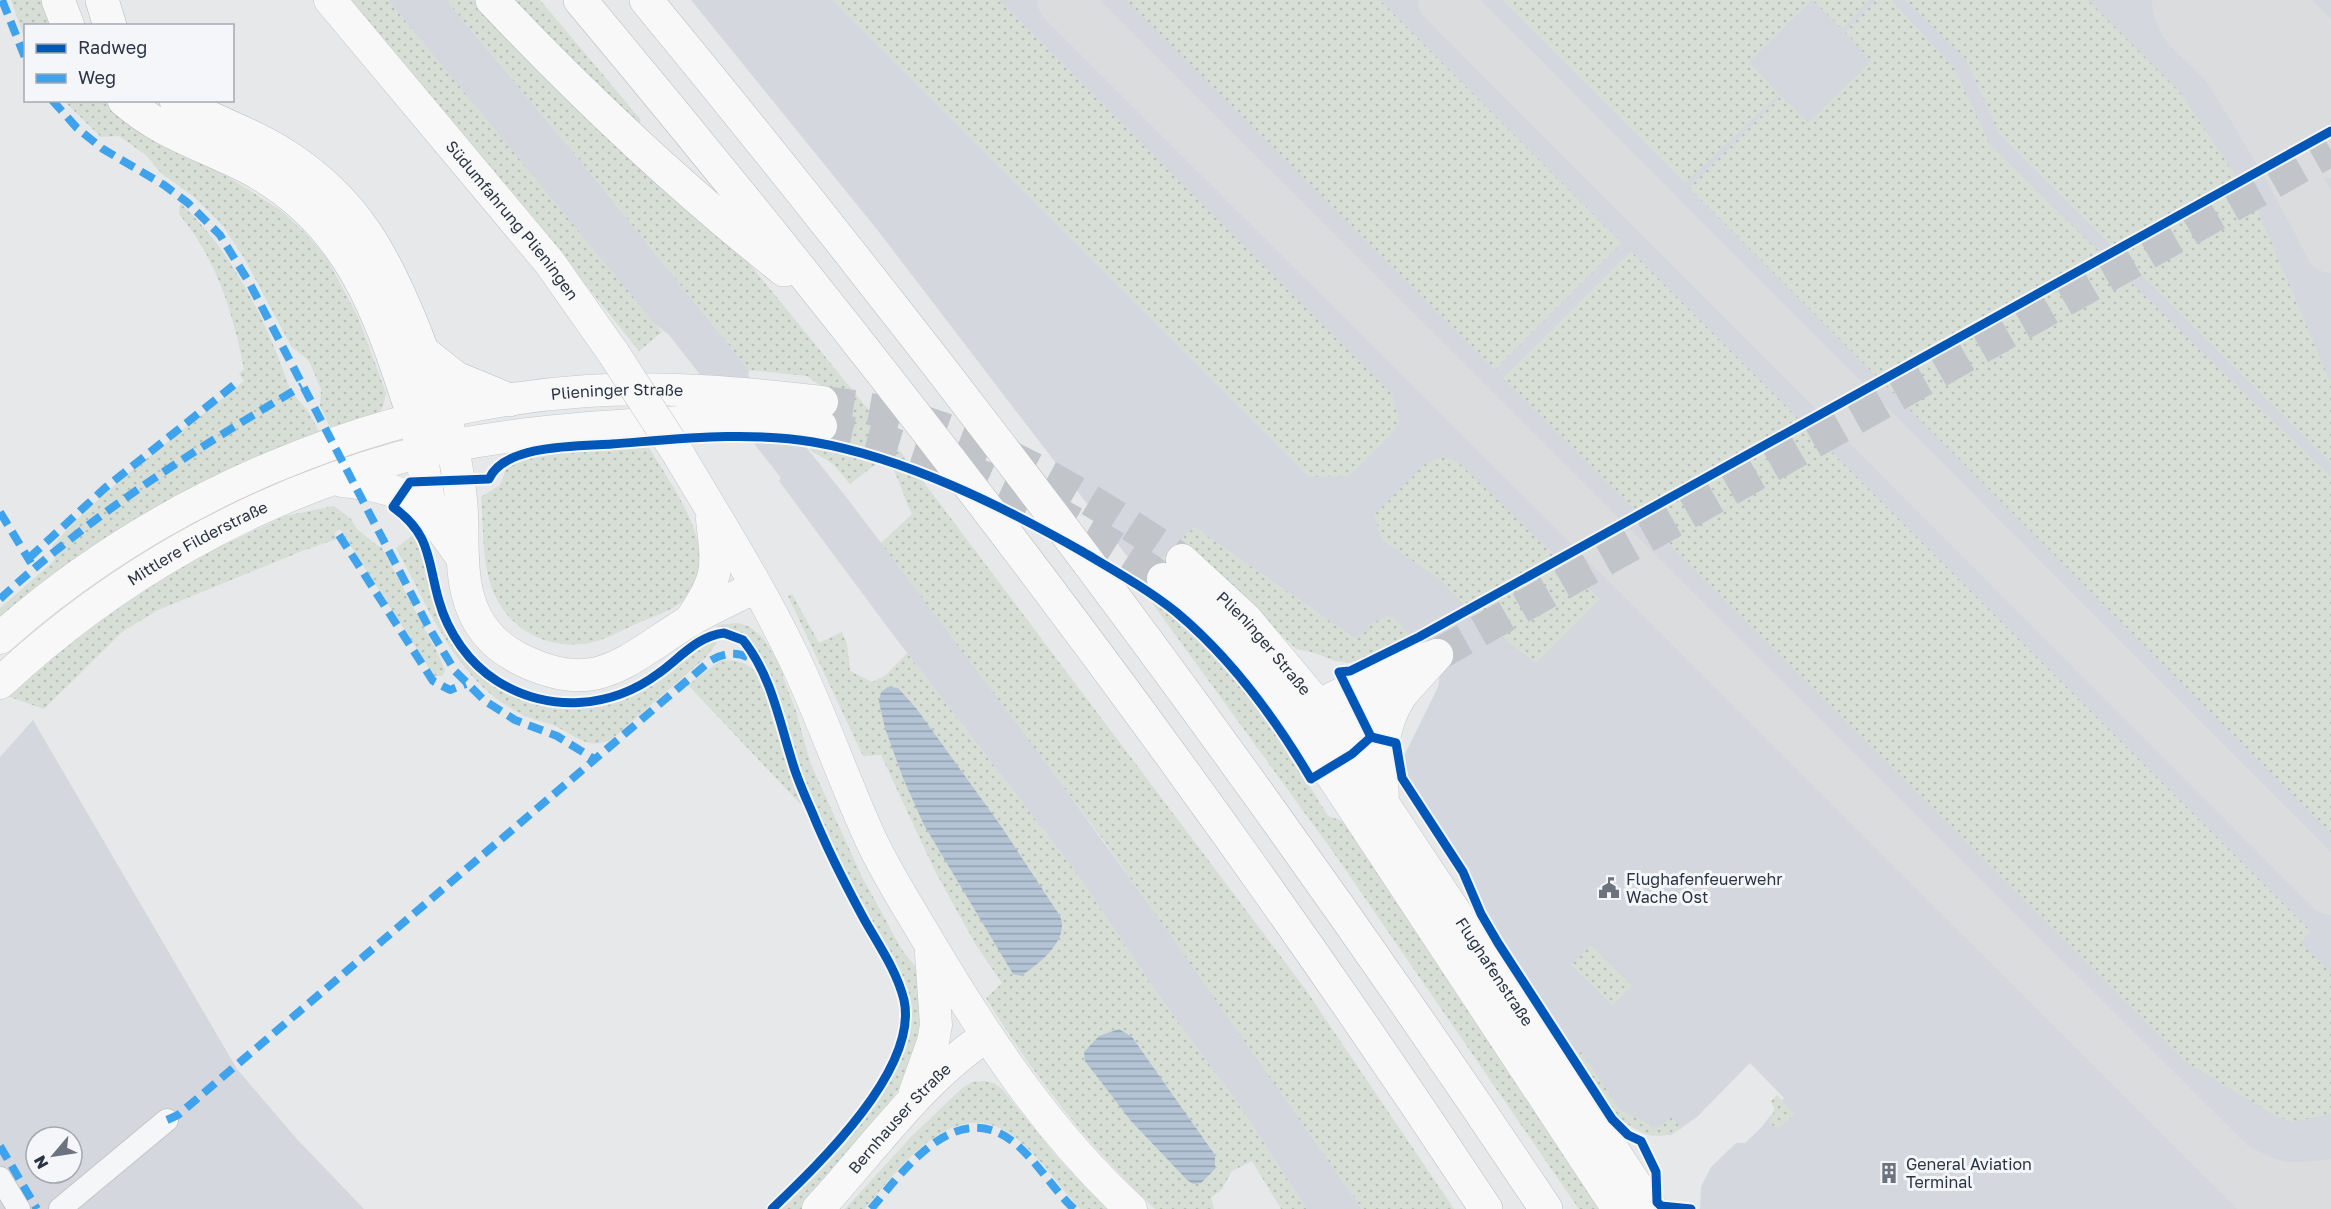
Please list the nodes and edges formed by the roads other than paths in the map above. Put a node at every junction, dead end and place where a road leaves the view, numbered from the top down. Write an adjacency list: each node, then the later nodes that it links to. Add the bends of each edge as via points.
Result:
1 (58, 0): 7 (highway)
2 (102, 0): 8 (highway)
3 (330, 0): 17 (main road, Südumfahrung Plieningen, bridge, via 544,256 614,354)
4 (492, 0): 11 (highway, via 587,96 728,225)
5 (580, 0): 11 (highway)
6 (646, 0): 39 (highway, via 843,243 1112,593 1311,868)
7 (67, 24)
8 (109, 24)
9 (126, 102): 14 (highway, via 173,134 253,170 320,220 343,248)
10 (180, 102): 12 (highway, via 284,154 338,196 383,260)
11 (828, 304): 38 (highway, via 986,509 1204,804)
12 (422, 351): 13 (highway, via 447,372); 14 (highway)
13 (509, 400): 14 (main road, Plieninger Straße); 15 (main road, Plieninger Straße, via 587,391 740,392 821,414 778,421 669,422 561,430)
14 (430, 417): 15 (main road); 23 (main road, Mittlere Filderstraße, via 306,455 185,510 81,574)
15 (438, 450): 16 (main road, Mittlere Filderstraße); 18 (main road, via 428,496); 19 (main road, via 459,481)
16 (332, 480): 18 (main road, via 395,490 422,506); 24 (main road, Mittlere Filderstraße, via 216,530 145,569 80,615)
17 (711, 509): 21 (main road, Südumfahrung Plieningen); 22 (main road, via 714,579)
18 (435, 520): 19 (main road)
19 (463, 559): 22 (main road, via 468,600 482,629 511,654 544,669 580,675 610,671)
20 (1173, 570): 26 (main road, Plieninger Straße, via 1246,619)
21 (756, 587): 22 (main road); 29 (main road, Südumfahrung Plieningen, via 800,670 879,856)
22 (690, 621)
23 (0, 638)
24 (0, 683)
25 (1401, 695): 26 (main road, via 1437,655 1389,670); 27 (main road); 28 (main road, via 1384,734)
26 (1306, 711): 27 (main road, Plieninger Straße)
27 (1326, 740): 28 (main road, Flughafenstraße); 40 (main road, Flughafenstraße)
28 (1383, 802): 41 (main road, Flughafenstraße)
29 (930, 944): 30 (main road, Südumfahrung Plieningen); 31 (main road, via 936,1025)
30 (987, 1036): 31 (main road, Bernhauser Straße, via 949,1064); 37 (main road, Südumfahrung Plieningen, via 1047,1119)
31 (908, 1108): 36 (main road, Bernhauser Straße)
32 (167, 1120): 35 (street)
33 (0, 1178): 34 (street)
34 (19, 1209)
35 (60, 1209)
36 (818, 1209)
37 (1131, 1209)
38 (1486, 1209)
39 (1546, 1209)
40 (1618, 1209)
41 (1652, 1209)

